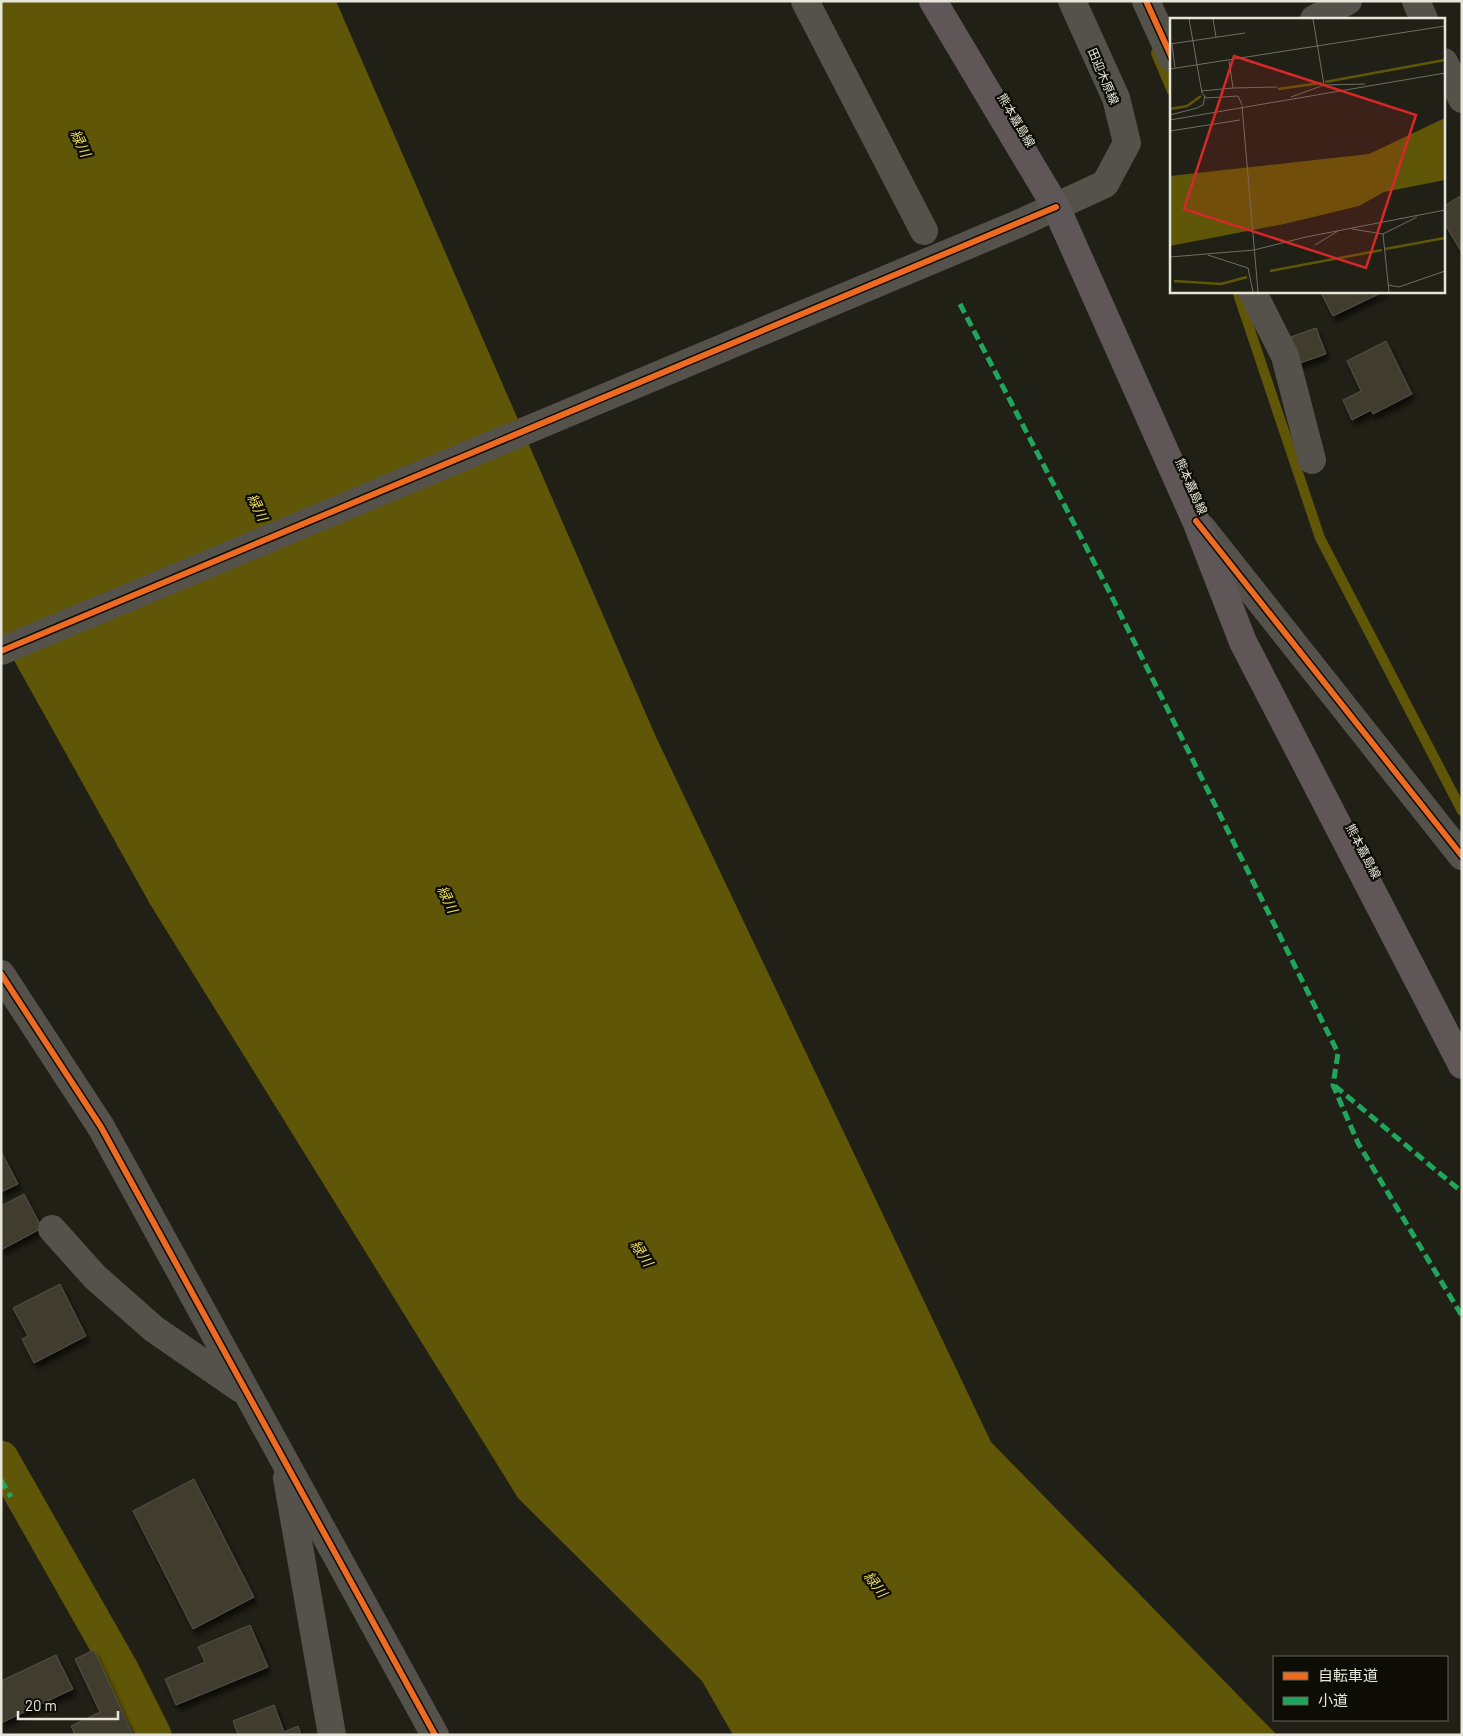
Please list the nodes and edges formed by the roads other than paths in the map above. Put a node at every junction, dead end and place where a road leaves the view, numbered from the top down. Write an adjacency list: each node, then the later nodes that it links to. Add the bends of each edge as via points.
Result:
1 (804, 1): 13 (street)
2 (933, 1): 12 (main road, 熊本嘉島線)
3 (1072, 1): 12 (street, 田迎木原線, via 1116,98 1127,143 1105,184)
4 (1146, 1): 9 (street)
5 (1348, 1): 7 (street)
6 (1416, 1): 8 (street)
7 (1316, 18)
8 (1424, 18)
9 (1170, 54)
10 (1446, 66): 11 (street)
11 (1462, 100)
12 (1056, 207): 16 (main road, 熊本嘉島線); 17 (street, 田迎木原線)
13 (924, 231)
14 (1253, 292): 15 (street, via 1285,356)
15 (1312, 460)
16 (1196, 521): 18 (street); 20 (main road, 熊本嘉島線, via 1243,642)
17 (1, 651)
18 (1462, 856)
19 (1, 974): 22 (street, via 102,1128)
20 (1462, 1065)
21 (52, 1229): 22 (street, via 95,1277 154,1329)
22 (246, 1392): 23 (street)
23 (284, 1457): 24 (street); 25 (street)
24 (332, 1735)
25 (436, 1735)

